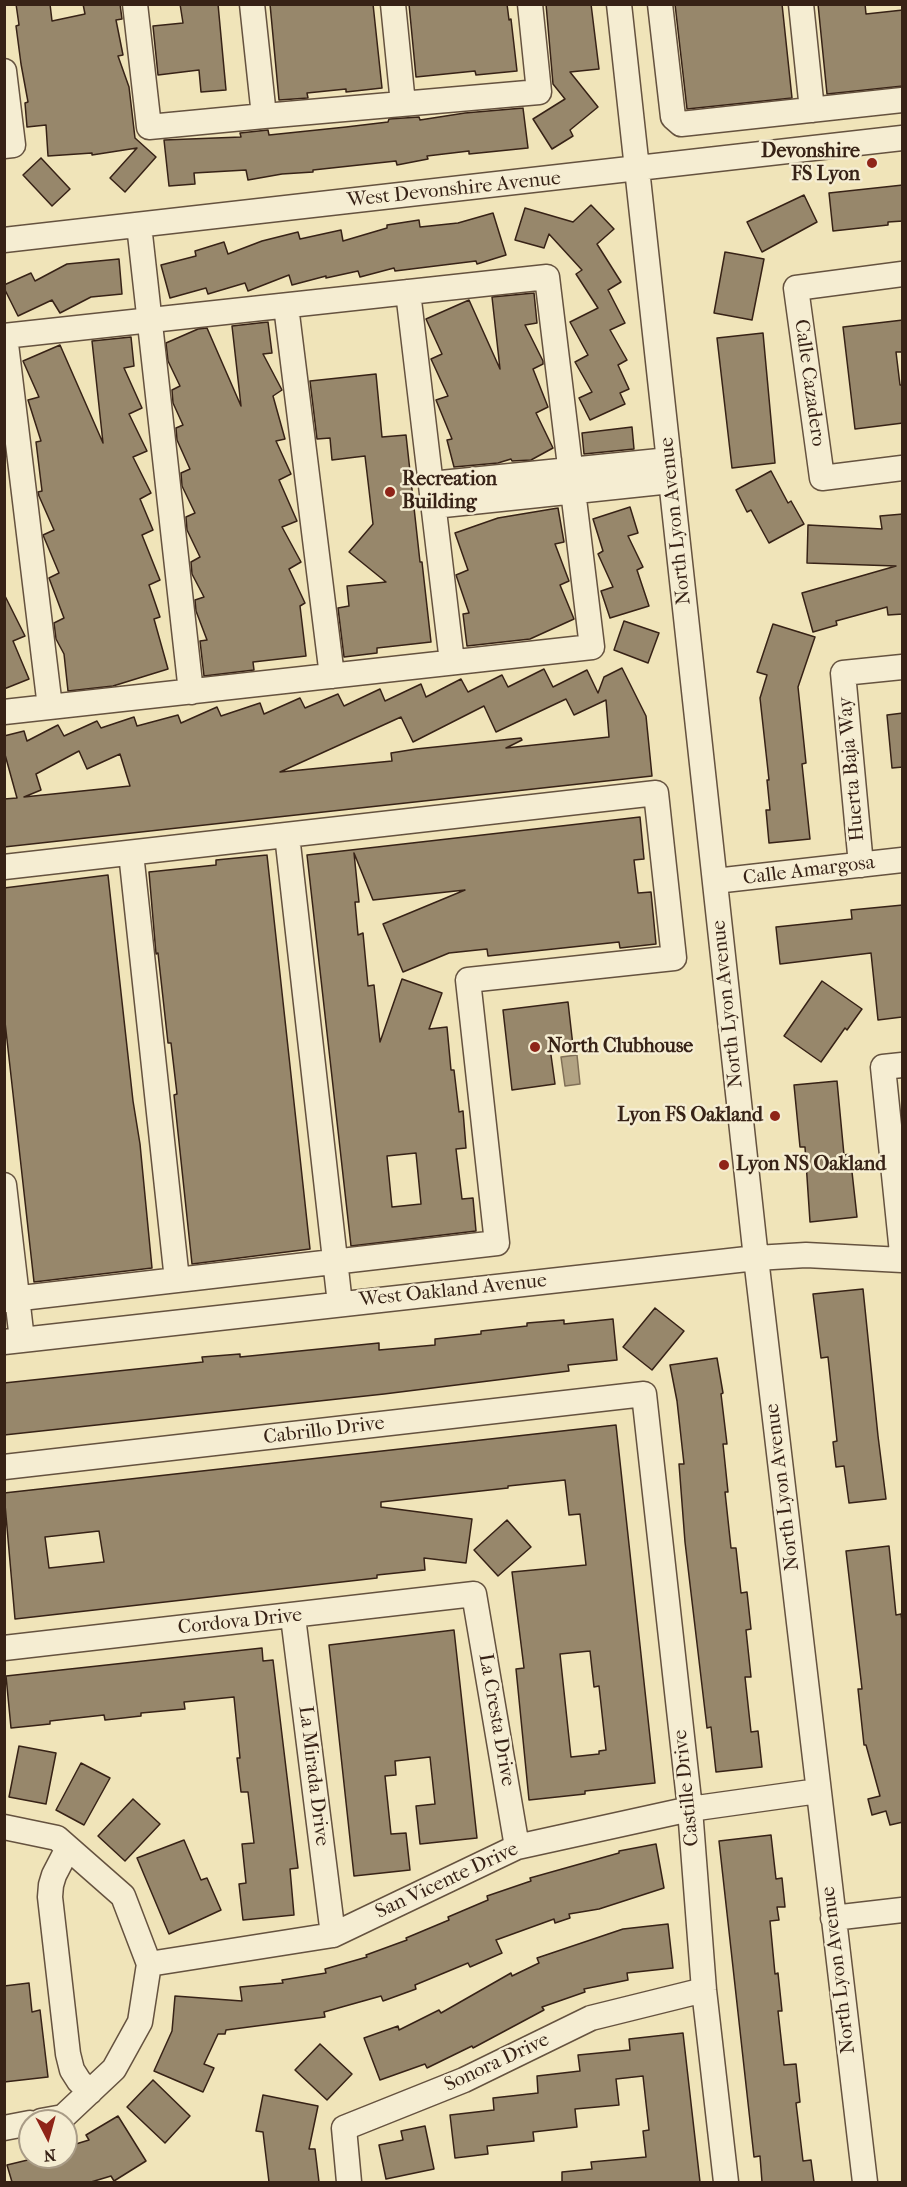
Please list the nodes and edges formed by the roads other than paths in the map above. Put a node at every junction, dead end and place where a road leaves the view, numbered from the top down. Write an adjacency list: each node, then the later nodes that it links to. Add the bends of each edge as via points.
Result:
1 (135, 4): 12 (street, via 149,127)
2 (252, 4): 12 (street)
3 (393, 4): 10 (street)
4 (530, 4): 10 (street, via 539,92)
5 (619, 4): 15 (street, North Lyon Avenue)
6 (660, 4): 11 (street, via 676,121 683,124)
7 (801, 4): 11 (street)
8 (4, 71): 14 (street, via 13,145)
9 (903, 100): 11 (street)
10 (403, 104): 12 (street)
11 (812, 110)
12 (264, 116)
13 (903, 138): 15 (street, West Devonshire Avenue)
14 (4, 146)
15 (637, 170): 16 (street, West Devonshire Avenue); 24 (street, North Lyon Avenue)
16 (139, 225): 17 (street, West Devonshire Avenue); 21 (street)
17 (4, 240)
18 (903, 274): 23 (street, Calle Cazadero, via 796,288 822,478)
19 (408, 292): 20 (street); 25 (street, via 547,278); 26 (street)
20 (286, 306): 21 (street); 29 (street)
21 (149, 321): 22 (street); 30 (street)
22 (5, 336): 31 (street)
23 (903, 468)
24 (670, 470): 25 (street); 38 (street, North Lyon Avenue)
25 (572, 481): 26 (street); 27 (street, via 592,647)
26 (432, 495): 27 (street)
27 (452, 662): 29 (street)
28 (903, 667): 36 (street, Huerta Baja Way, via 843,673)
29 (332, 676): 30 (street)
30 (191, 692): 31 (street)
31 (50, 707): 32 (street)
32 (4, 712)
33 (287, 835): 34 (street); 44 (street); 44 (street, via 656,794 674,958 468,980 497,1243)
34 (131, 853): 37 (street); 45 (street)
35 (903, 860): 36 (street, Calle Amargosa)
36 (861, 865): 38 (street, Calle Amargosa)
37 (4, 867)
38 (715, 882): 42 (street, North Lyon Avenue)
39 (893, 1066): 41 (street)
40 (4, 1185): 46 (street)
41 (903, 1253)
42 (756, 1258): 43 (street, West Oakland Avenue, via 806,1254); 47 (street, West Oakland Avenue); 54 (street, North Lyon Avenue)
43 (903, 1260)
44 (335, 1262): 45 (street); 47 (street)
45 (177, 1280): 46 (street)
46 (11, 1300): 48 (street)
47 (340, 1304): 48 (street, West Oakland Avenue)
48 (13, 1341)
49 (644, 1394): 50 (street, Cabrillo Drive); 55 (street, Castille Drive)
50 (4, 1467)
51 (474, 1594): 52 (street, Cordova Drive); 57 (street, La Cresta Drive)
52 (293, 1617): 53 (street, Cordova Drive); 61 (street, La Mirada Drive)
53 (4, 1648)
54 (818, 1791): 55 (street, San Vicente Drive); 60 (street, North Lyon Avenue)
55 (690, 1809): 57 (street, San Vicente Drive); 63 (street, Castille Drive)
56 (4, 1827): 58 (street, via 57,1838)
57 (517, 1846): 61 (street, San Vicente Drive)
58 (68, 1848): 62 (street, via 123,1896); 64 (street, via 51,1885 50,1897 68,2054 72,2070)
59 (903, 1910): 60 (street)
60 (833, 1918): 68 (street, North Lyon Avenue)
61 (333, 1935): 62 (street, San Vicente Drive)
62 (149, 1964): 64 (street, via 140,2022 114,2069)
63 (704, 1990): 66 (street, Sonora Drive, via 591,2018 464,2080 344,2128); 67 (street, Castille Drive)
64 (90, 2092): 65 (street)
65 (71, 2109)
66 (349, 2182)
67 (726, 2182)
68 (865, 2182)

